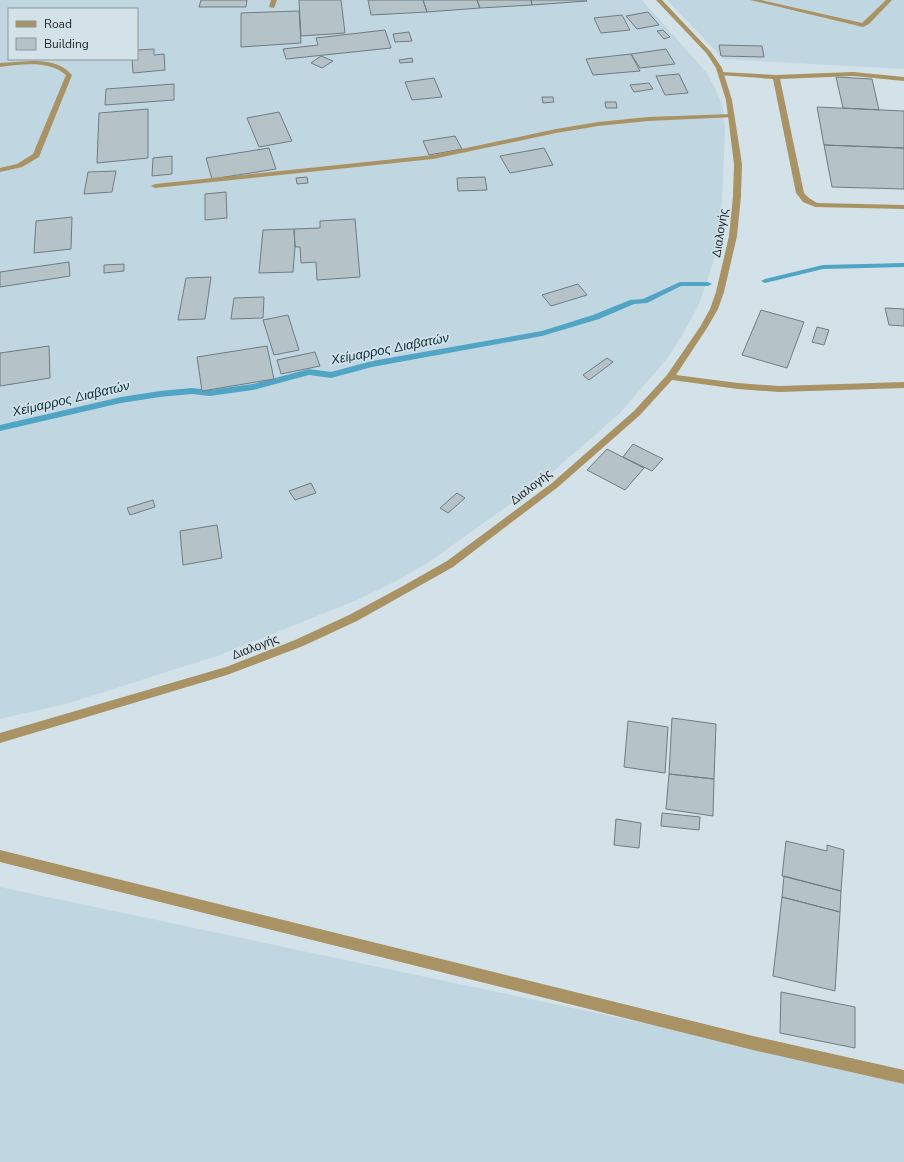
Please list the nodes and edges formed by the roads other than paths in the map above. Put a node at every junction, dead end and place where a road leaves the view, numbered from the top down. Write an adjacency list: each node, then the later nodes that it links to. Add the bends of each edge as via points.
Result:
1 (659, 0): 5 (street, Διαλογής, via 709,53 720,68)
2 (753, 0): 3 (street, via 863,25)
3 (889, 0)
4 (0, 66): 9 (street, via 53,64 69,75 36,155 26,164 9,170)
5 (721, 74): 6 (street); 8 (street, Διαλογής)
6 (776, 76): 7 (street, via 853,74); 11 (street, via 800,193 806,200 815,205)
7 (904, 79)
8 (732, 116): 10 (street, via 647,119 598,124 544,132 433,157); 12 (street, Διαλογής, via 738,164 737,196 727,267 714,308)
9 (0, 170)
10 (155, 186)
11 (904, 207)
12 (670, 377): 13 (street, via 762,388 817,389); 14 (street, Διαλογής, via 637,413 555,485 450,564 407,589 299,643 227,670)
13 (904, 385)
14 (0, 738)
15 (0, 856): 16 (street, via 752,1043)
16 (904, 1077)

